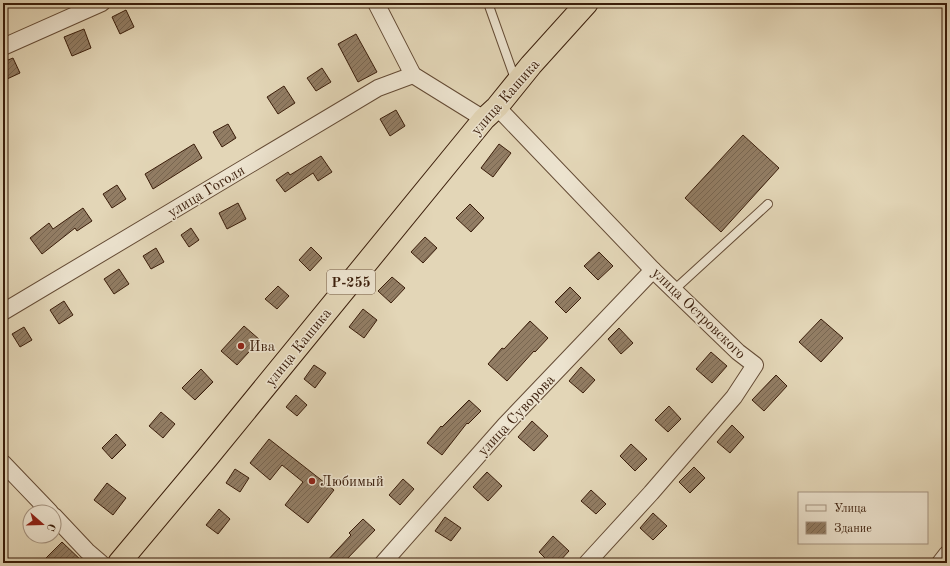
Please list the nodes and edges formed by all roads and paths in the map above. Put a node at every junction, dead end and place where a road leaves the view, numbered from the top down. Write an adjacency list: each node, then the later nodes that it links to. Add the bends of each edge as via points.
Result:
1 (102, 3): 5 (street)
2 (376, 3): 6 (street)
3 (488, 3): 7 (lane)
4 (587, 3): 7 (highway, улица Кашика / Р-255)
5 (3, 47)
6 (412, 75): 8 (street, улица Островского); 12 (street, улица Гоголя, via 378,88)
7 (517, 83): 8 (highway, улица Кашика / Р-255)
8 (491, 113): 10 (street, улица Островского); 18 (highway, улица Кашика / Р-255)
9 (768, 204): 11 (lane)
10 (654, 270): 11 (street, улица Островского); 19 (street, улица Суворова, via 505,425)
11 (674, 290): 20 (street, улица Островского, via 754,365 734,397)
12 (3, 312)
13 (4, 465): 14 (street)
14 (42, 504)
15 (62, 524): 17 (street)
16 (947, 554): 21 (street)
17 (101, 563)
18 (119, 563)
19 (383, 563)
20 (587, 563)
21 (940, 563)

